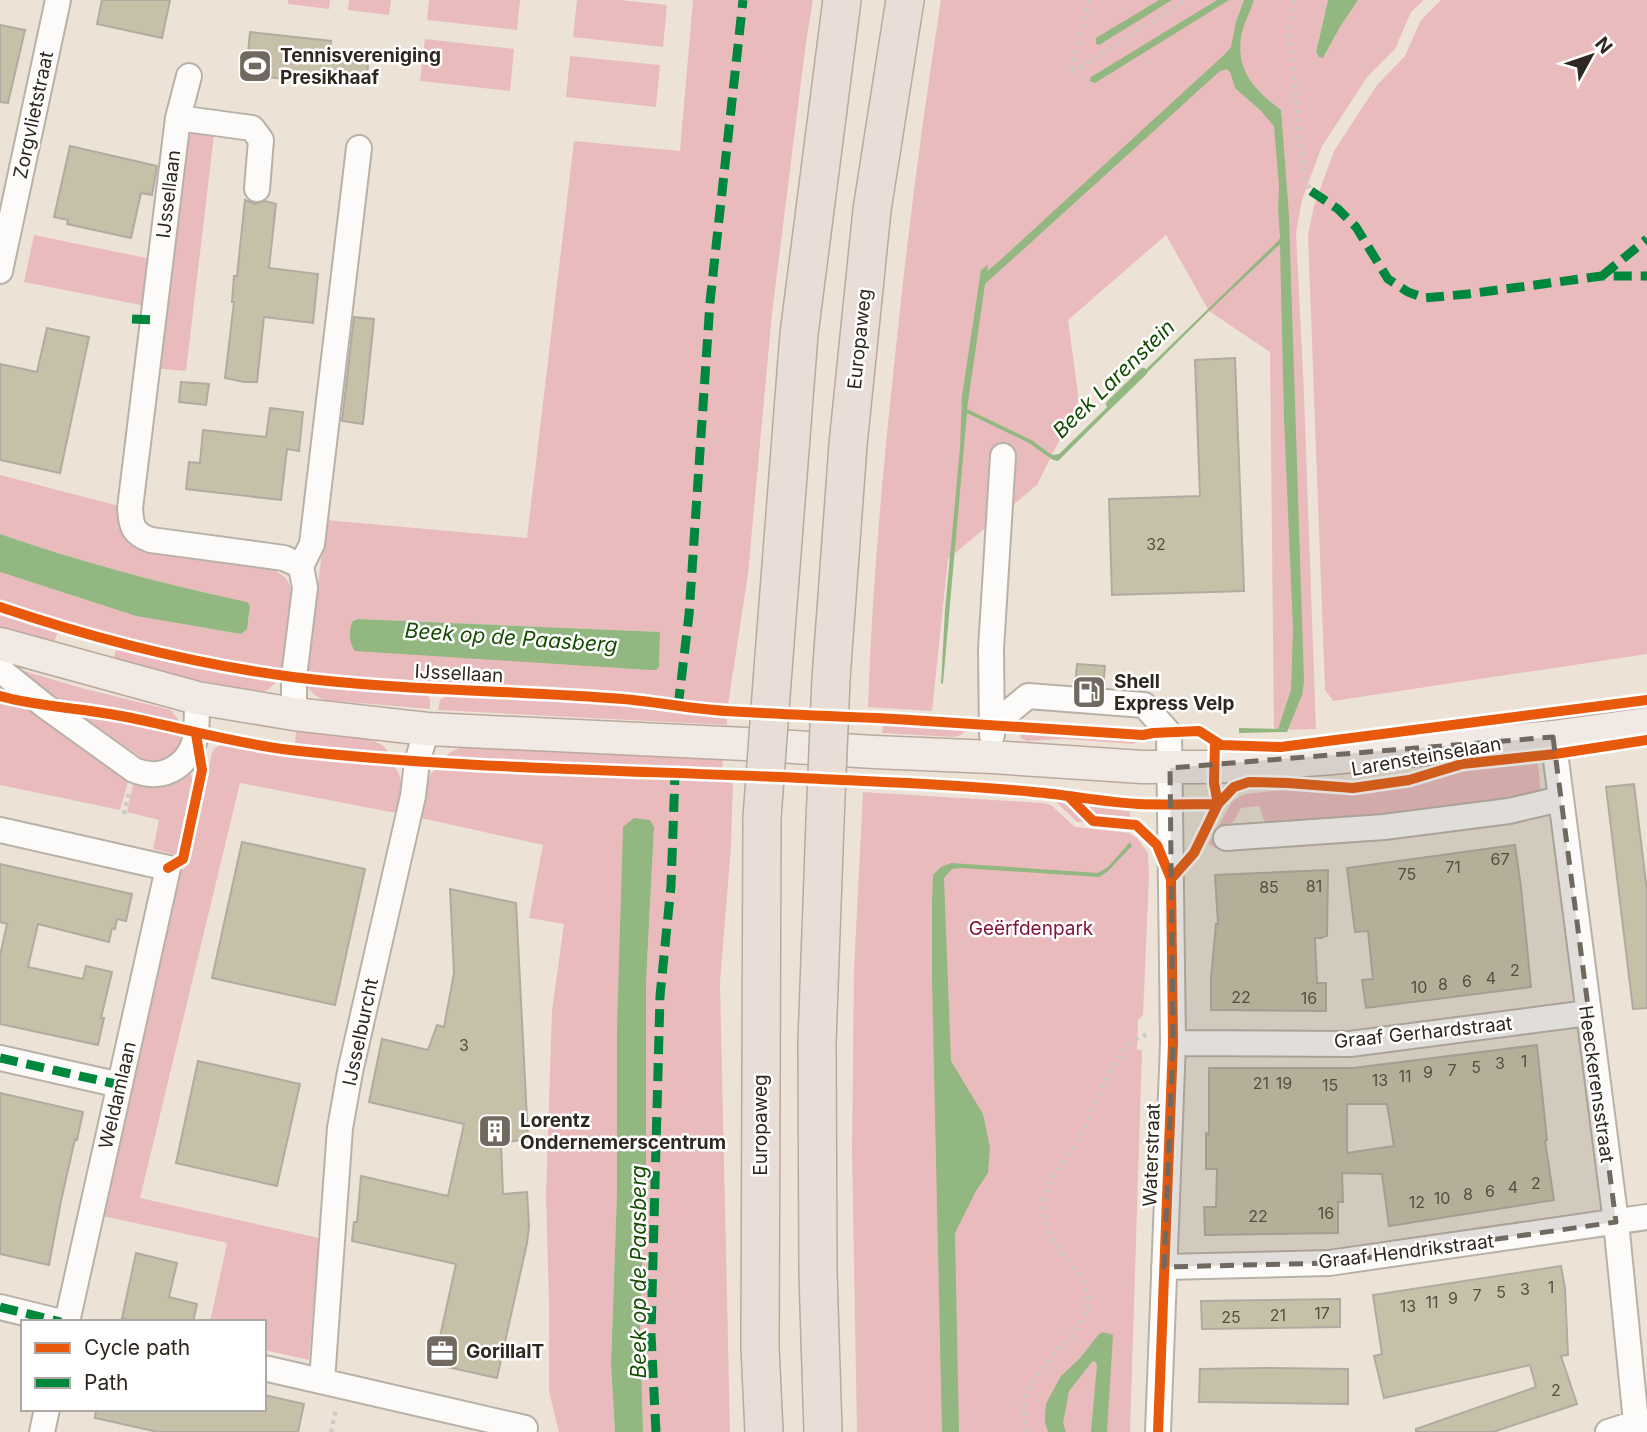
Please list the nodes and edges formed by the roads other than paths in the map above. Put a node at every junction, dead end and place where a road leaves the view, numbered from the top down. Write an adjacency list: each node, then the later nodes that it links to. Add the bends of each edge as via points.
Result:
1 (58, 0): 8 (street, Zorgvlietstraat)
2 (842, 0): 40 (highway, Europaweg, bridge, via 799,334 762,818 760,1347)
3 (905, 0): 41 (highway, Europaweg, bridge, via 871,224 848,445 831,679 817,1042)
4 (189, 76): 5 (street, IJssellaan)
5 (178, 118): 7 (street, via 252,128 261,140); 10 (street, IJssellaan, via 131,521 141,537 151,540 284,558)
6 (359, 148): 10 (street, via 312,544)
7 (257, 189)
8 (0, 271)
9 (1003, 456): 16 (street, via 991,649)
10 (301, 566): 14 (street, via 305,588)
11 (0, 644): 13 (main road)
12 (0, 667): 13 (street, via 45,706 139,773 165,773 187,758 196,734)
13 (197, 698): 14 (main road)
14 (294, 713): 17 (main road)
15 (1647, 724): 18 (main road, Larensteinselaan)
16 (992, 726): 19 (street); 20 (street, Waterstraat, via 1028,696 1144,705 1169,733)
17 (428, 729): 19 (main road, Larensteinselaan); 35 (street, IJsselburcht, via 417,762 340,1128)
18 (1553, 737): 20 (main road, Larensteinselaan); 21 (street, Heeckerensstraat)
19 (992, 757): 20 (main road, Larensteinselaan)
20 (1170, 768): 25 (street, Waterstraat)
21 (1560, 799): 23 (street, via 1509,811 1384,827); 24 (street, Heeckerensstraat)
22 (0, 830): 27 (street, Weldamlaan, via 168,868)
23 (1226, 838)
24 (1588, 1013): 25 (street, Graaf Gerhardstraat, via 1350,1044); 29 (street, Heeckerensstraat)
25 (1173, 1043): 30 (street, Waterstraat)
26 (0, 1058): 27 (street)
27 (120, 1085): 33 (street, Weldamlaan)
28 (1647, 1217): 29 (street, Graaf Hendrikstraat)
29 (1616, 1222): 30 (street, Graaf Hendrikstraat, via 1329,1263); 38 (street, Heeckerensstraat)
30 (1164, 1267): 42 (street, Waterstraat)
31 (0, 1307): 32 (street)
32 (53, 1320)
33 (67, 1320)
34 (266, 1368): 35 (street)
35 (322, 1381): 37 (street)
36 (47, 1411): 39 (street)
37 (525, 1428)
38 (1636, 1428): 43 (street)
39 (42, 1432)
40 (764, 1432)
41 (823, 1432)
42 (1158, 1432)
43 (1608, 1432)

